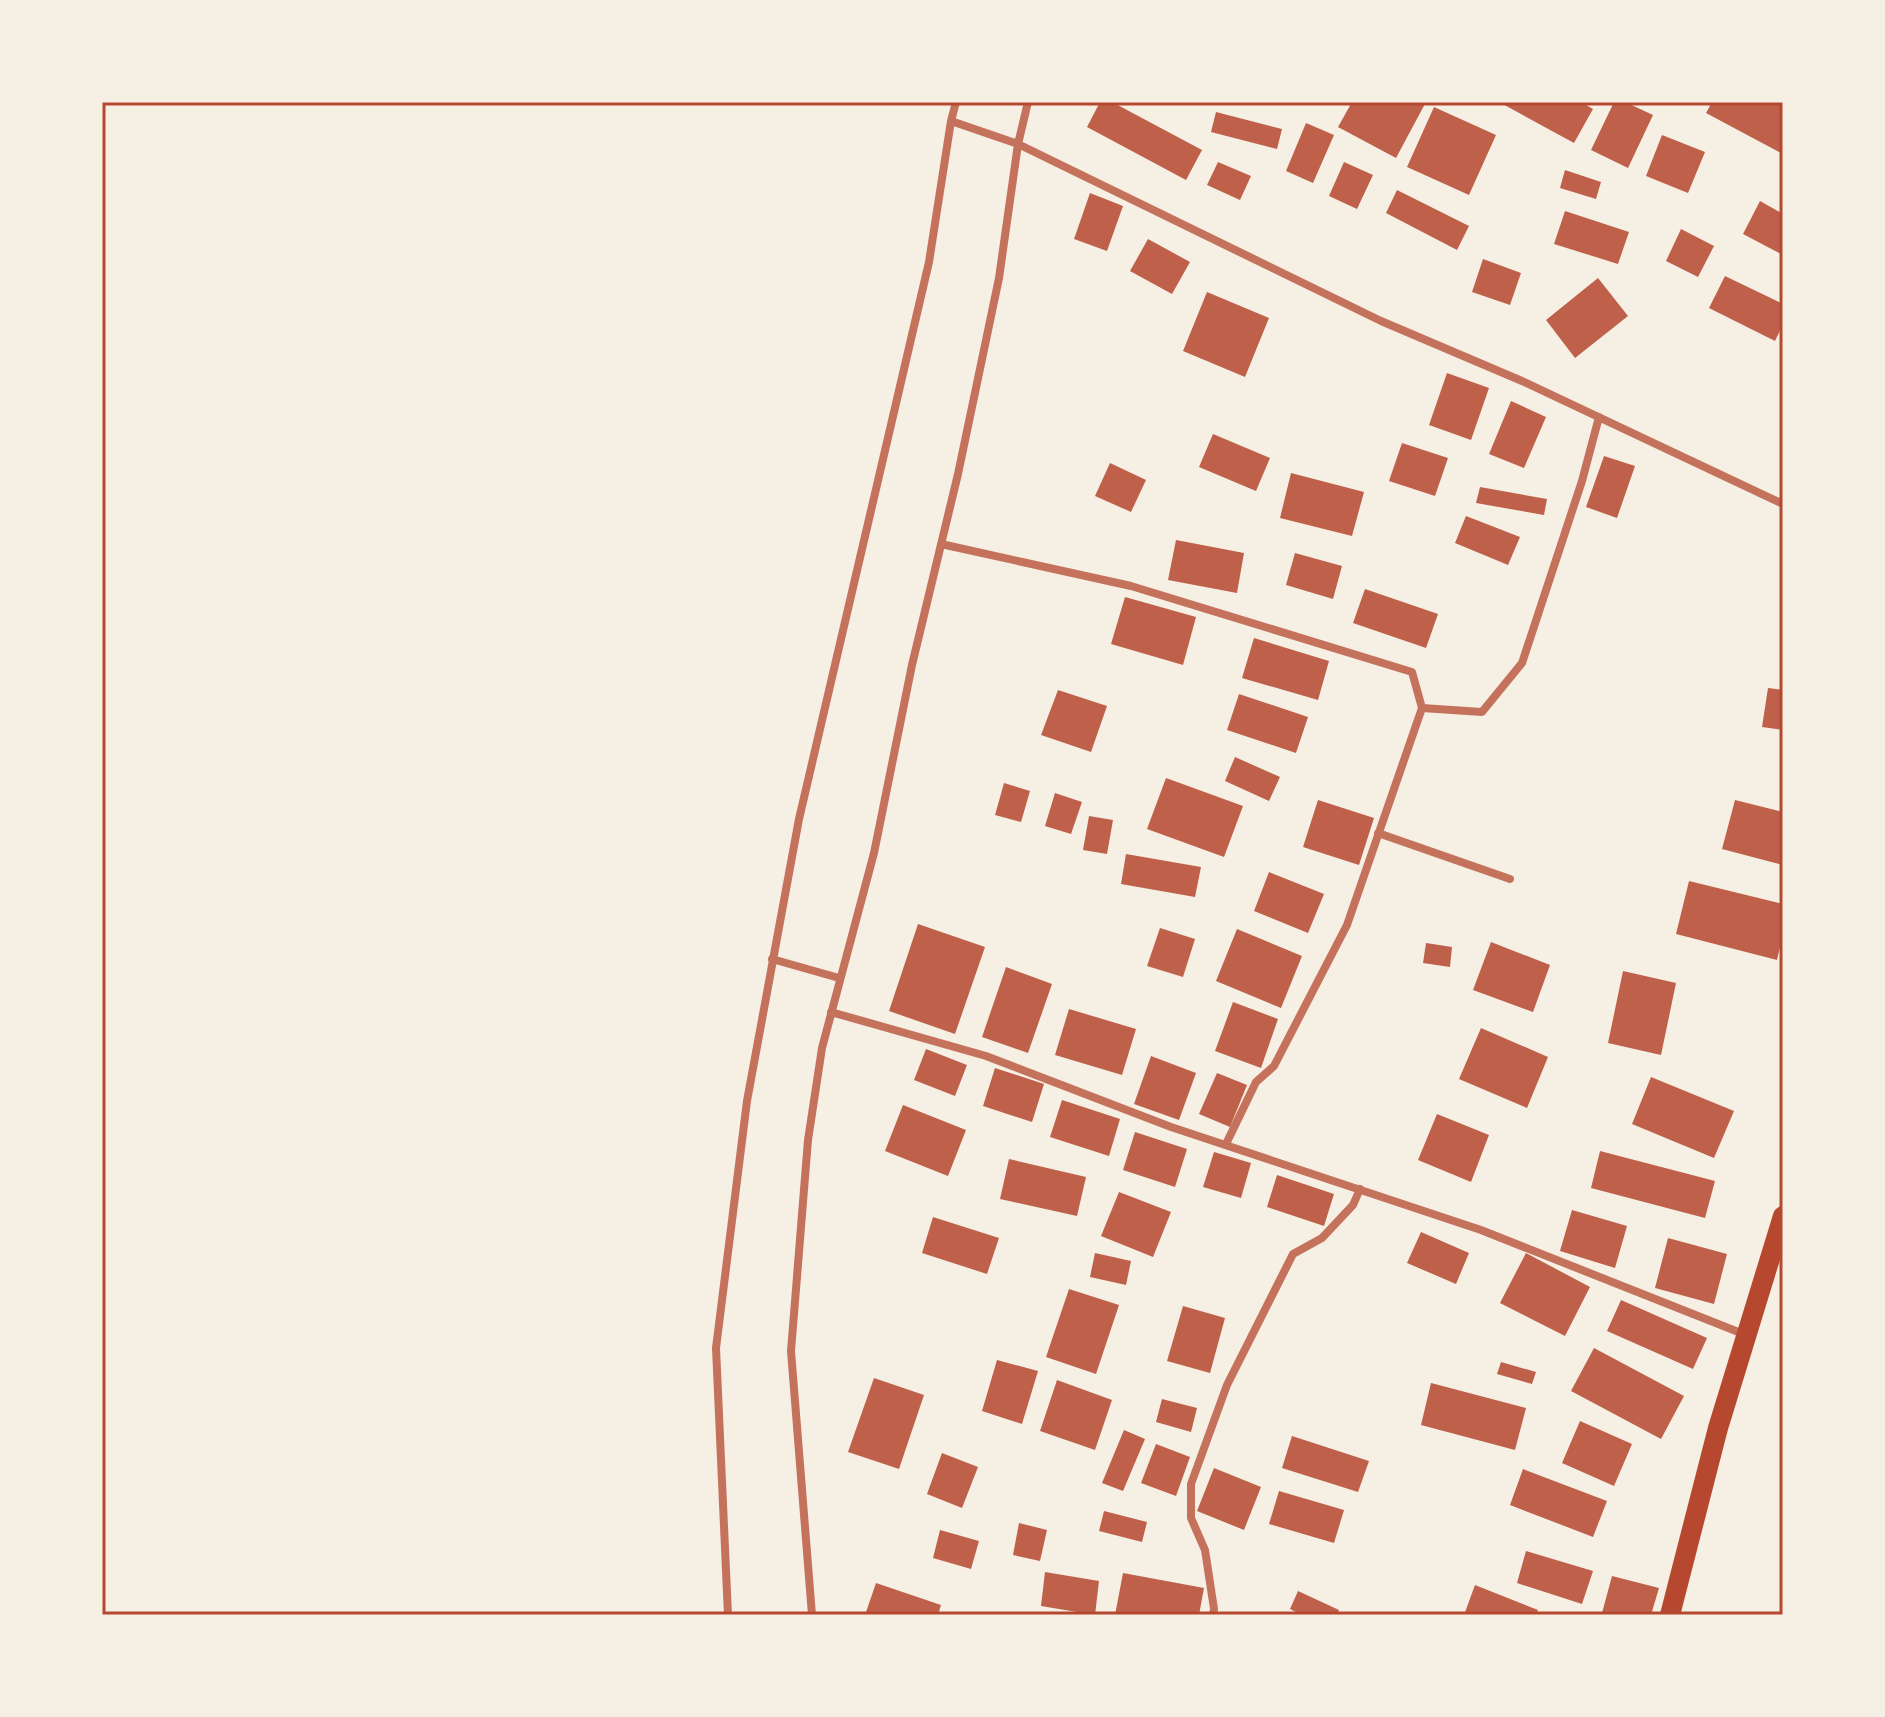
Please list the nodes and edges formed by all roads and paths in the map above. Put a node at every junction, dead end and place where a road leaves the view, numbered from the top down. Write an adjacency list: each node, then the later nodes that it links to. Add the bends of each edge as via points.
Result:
1 (956, 102): 3 (street)
2 (1028, 102): 4 (street)
3 (951, 121): 4 (street); 11 (street, via 929,262 799,819)
4 (1018, 144): 5 (street, via 1381,321); 7 (street, via 999,278)
5 (1599, 417): 6 (street); 8 (street, via 1522,663 1482,712)
6 (1783, 504)
7 (941, 544): 8 (street, via 1131,586 1412,672); 12 (street, via 874,853)
8 (1422, 708): 9 (street)
9 (1378, 833): 10 (street); 14 (street, via 1347,925 1274,1066 1256,1082)
10 (1510, 879)
11 (772, 959): 12 (street); 18 (street, via 747,1101 716,1348)
12 (839, 978): 13 (street)
13 (831, 1012): 14 (street, via 986,1056); 19 (street, via 808,1140 791,1351)
14 (1226, 1144): 15 (street)
15 (1360, 1189): 17 (street, via 1543,1253); 20 (street, via 1353,1205 1322,1238 1293,1254 1227,1385 1191,1484 1191,1518 1205,1550)
16 (1783, 1216): 17 (main road)
17 (1746, 1335): 21 (main road)
18 (728, 1615)
19 (812, 1615)
20 (1213, 1615)
21 (1670, 1615)

